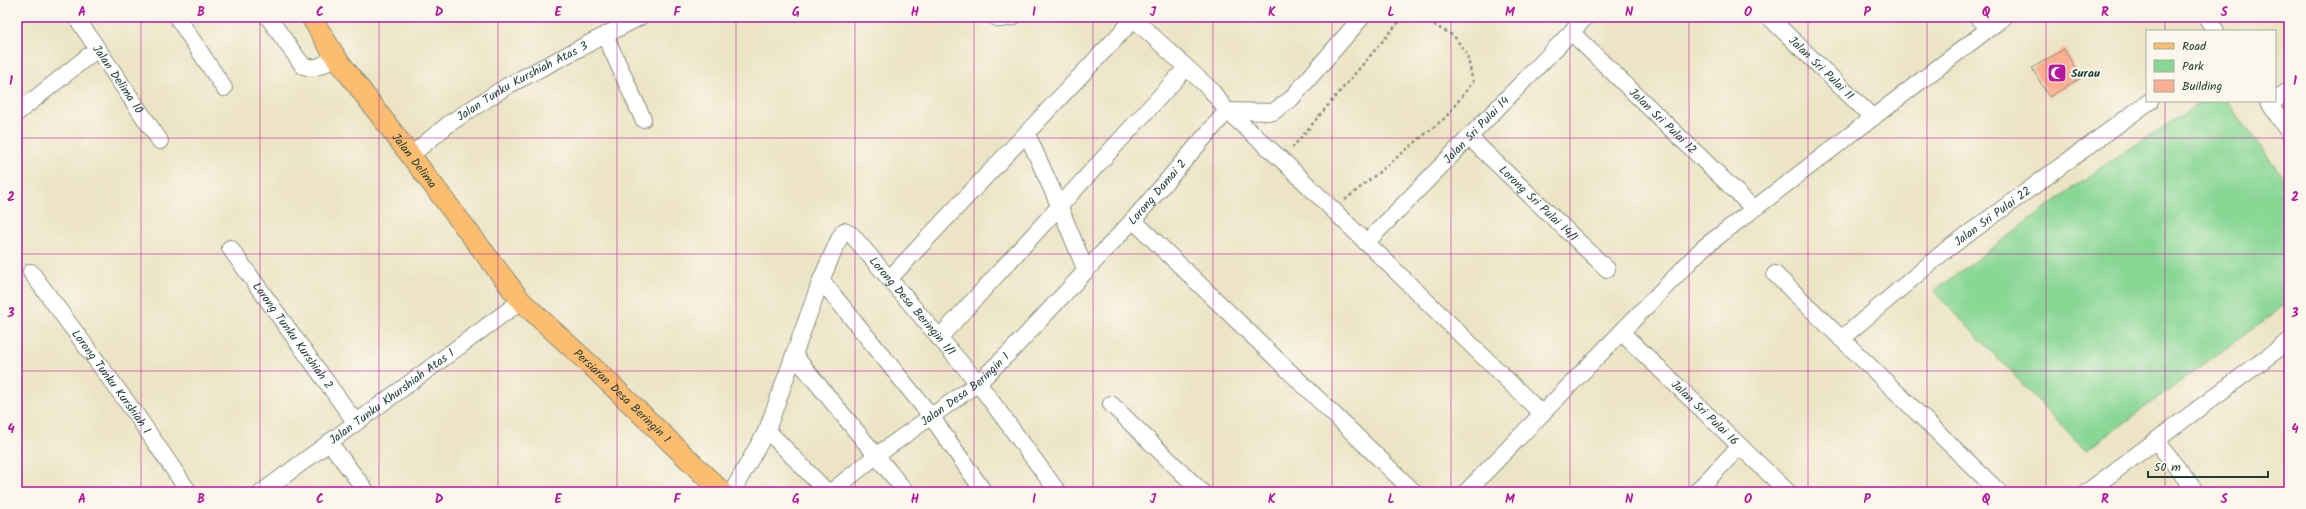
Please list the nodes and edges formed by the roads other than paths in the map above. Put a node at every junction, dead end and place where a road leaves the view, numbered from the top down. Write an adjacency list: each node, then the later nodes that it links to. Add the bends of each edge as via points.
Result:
1 (76, 17): 19 (street, Jalan Delima 10)
2 (177, 17): 22 (street)
3 (268, 17): 20 (street, via 303,66 322,66)
4 (311, 17): 20 (main road, Jalan Delima)
5 (640, 17): 18 (street, Jalan Tunku Kurshiah Atas 3)
6 (994, 17): 7 (street)
7 (1013, 17)
8 (1362, 17): 27 (street, via 1291,99 1273,112)
9 (1586, 17): 17 (street, Jalan Sri Pulai 14)
10 (1769, 17): 29 (street, Jalan Sri Pulai 11)
11 (1978, 17): 15 (street)
12 (2004, 17): 15 (street)
13 (2206, 17): 16 (street)
14 (1133, 19): 21 (street); 32 (street)
15 (1990, 28): 29 (street)
16 (2215, 30)
17 (1571, 32): 33 (street, Jalan Sri Pulai 14); 37 (street, Jalan Sri Pulai 12)
18 (605, 35): 30 (street); 35 (street, Jalan Tunku Kurshiah Atas 3, via 507,86 450,123)
19 (97, 49): 28 (street); 34 (street, Jalan Delima 10)
20 (335, 56): 35 (main road, Jalan Delima)
21 (1186, 68): 27 (street, via 1211,90); 36 (street)
22 (224, 88)
23 (2289, 90): 24 (street)
24 (2276, 98)
25 (2149, 102): 50 (street, Jalan Sri Pulai 22, via 1946,250)
26 (2272, 102): 31 (street)
27 (1227, 111): 38 (street, Lorong Damai 2); 39 (street, via 1282,160)
28 (17, 113)
29 (1873, 118): 37 (street)
30 (643, 119)
31 (2289, 133)
32 (1027, 134): 36 (street); 45 (street)
33 (1469, 137): 39 (street, Jalan Sri Pulai 14); 41 (street, Lorong Sri Pulai 14/1)
34 (160, 141)
35 (412, 155): 47 (main road, Jalan Delima)
36 (1059, 205): 42 (street); 49 (street)
37 (1754, 209): 48 (street, via 1704,248)
38 (1133, 220): 42 (street, Lorong Damai 2); 73 (street)
39 (1366, 243): 55 (street)
40 (230, 248): 57 (street, Lorong Tunku Kurshiah 2)
41 (1607, 269)
42 (1086, 271): 53 (street, Jalan Desa Beringin 1)
43 (31, 272): 64 (street, Lorong Tunku Kurshiah 1, via 135,413)
44 (1775, 274): 50 (street)
45 (890, 278): 46 (street, Lorong Desa Beringin 1/1, via 852,234 844,231); 49 (street, Lorong Desa Beringin 1/1)
46 (821, 280): 52 (street); 56 (street)
47 (521, 301): 57 (street, Jalan Tunku Khurshiah Atas 1); 63 (main road, Persiaran Desa Beringin 1)
48 (1622, 333): 55 (street); 61 (street, Jalan Sri Pulai 16)
49 (939, 338): 53 (street, Lorong Desa Beringin 1/1)
50 (1841, 339): 77 (street)
51 (2289, 341): 59 (street)
52 (794, 355): 58 (street); 62 (street)
53 (978, 384): 56 (street, Jalan Desa Beringin 1); 71 (street, Lorong Desa Beringin 1/1)
54 (1111, 404): 72 (street)
55 (1542, 414): 74 (street)
56 (931, 416): 62 (street, Jalan Desa Beringin 1); 70 (street)
57 (356, 423): 60 (street, Jalan Tunku Khurshiah Atas 1)
58 (767, 430): 63 (street); 67 (street)
59 (2156, 441): 78 (street); 79 (street)
60 (329, 442): 65 (street, Jalan Tunku Khurshiah Atas 1); 66 (street)
61 (1740, 446): 75 (street); 76 (street, Jalan Sri Pulai 16)
62 (877, 455): 68 (street, Jalan Desa Beringin 1); 69 (street)
63 (723, 491)
64 (189, 492)
65 (262, 492)
66 (367, 492)
67 (827, 492)
68 (831, 492)
69 (906, 492)
70 (984, 492)
71 (1058, 492)
72 (1202, 492)
73 (1414, 492)
74 (1466, 492)
75 (1696, 492)
76 (1788, 492)
77 (1999, 492)
78 (2087, 492)
79 (2196, 492)

